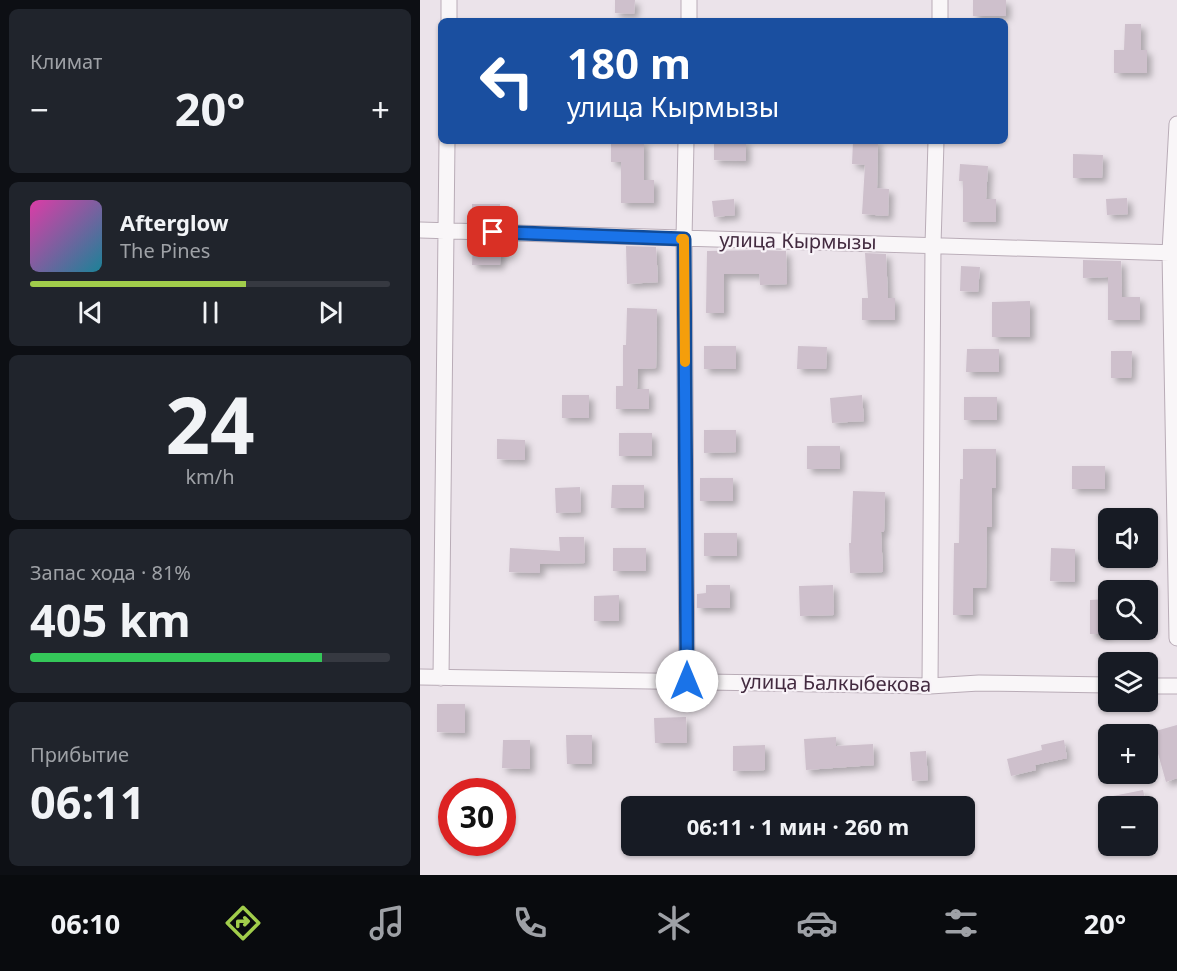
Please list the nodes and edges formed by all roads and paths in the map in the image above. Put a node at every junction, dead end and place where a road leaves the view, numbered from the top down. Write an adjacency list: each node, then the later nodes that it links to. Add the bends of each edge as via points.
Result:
1 (449, 0): 4 (street)
2 (690, 0): 5 (street)
3 (940, 0): 6 (street)
4 (448, 18)
5 (689, 18)
6 (940, 18)
7 (1177, 124): 15 (street)
8 (447, 144): 12 (street)
9 (686, 144): 13 (street)
10 (936, 144): 14 (street)
11 (420, 230): 12 (street, улица Кырмызы)
12 (446, 231): 13 (street, улица Кырмызы); 18 (street)
13 (684, 239): 14 (street, улица Кырмызы); 19 (street)
14 (933, 245): 15 (street, улица Кырмызы); 21 (street)
15 (1174, 252): 16 (street)
16 (1177, 638)
17 (420, 677): 18 (street, улица Балкыбекова)
18 (441, 678): 19 (street, улица Балкыбекова)
19 (687, 681): 21 (street, улица Балкыбекова)
20 (1098, 685): 21 (street, улица Балкыбекова)
21 (930, 686)
22 (1158, 686): 23 (street)
23 (1177, 686)

